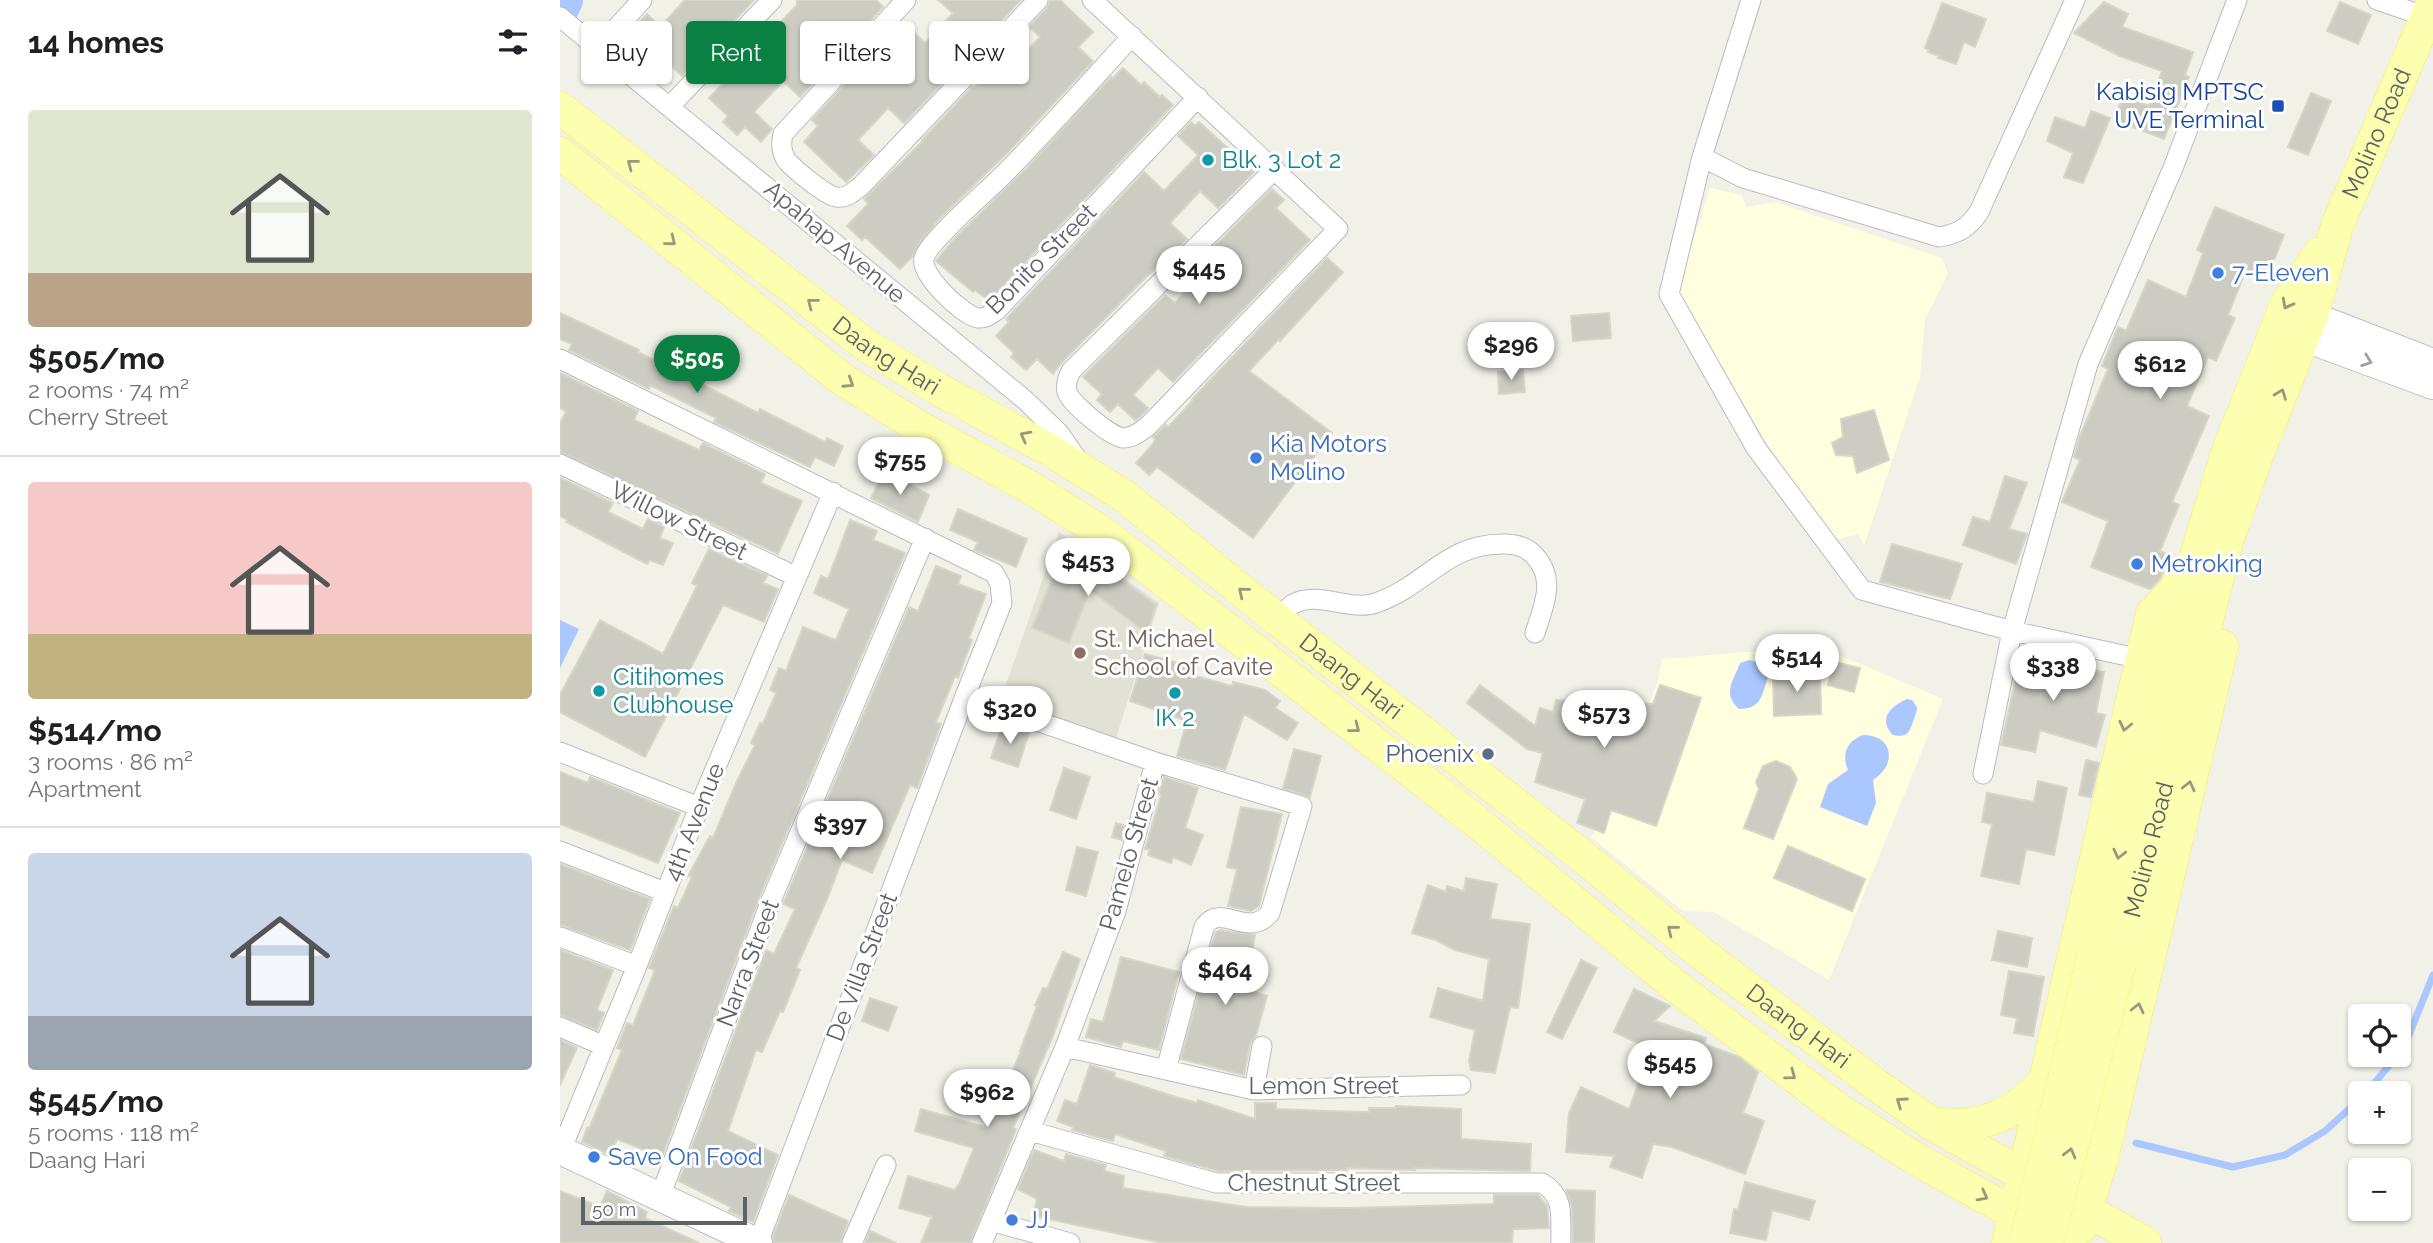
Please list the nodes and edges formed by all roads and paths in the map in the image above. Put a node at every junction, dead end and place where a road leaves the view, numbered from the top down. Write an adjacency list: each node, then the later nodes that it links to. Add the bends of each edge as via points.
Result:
1 (642, 0): 11 (street)
2 (772, 0): 17 (street)
3 (906, 0): 4 (street, via 783,134 785,160 836,197 846,197 860,186)
4 (1038, 0)
5 (1093, 0): 14 (street)
6 (1751, 0): 20 (street)
7 (2075, 0): 20 (street, via 1979,212 1956,234 1939,237 1756,182)
8 (2237, 0): 37 (street, via 2173,168 2088,363)
9 (2377, 0): 10 (street)
10 (2430, 10): 22 (main road, Molino Road)
11 (623, 21)
12 (566, 22): 13 (street, Apahap Avenue)
13 (581, 34)
14 (1132, 36): 16 (street); 16 (street, Bonito Street, via 924,257 929,278 968,314 988,317)
15 (643, 84): 17 (street, Apahap Avenue)
16 (1198, 97): 21 (street)
17 (670, 106): 29 (street, Apahap Avenue, via 1025,400 1059,433)
18 (560, 108): 29 (main road, Daang Hari, one-way to 18, via 867,346)
19 (560, 153): 31 (main road, Daang Hari, one-way to 31, via 842,379)
20 (1702, 157): 37 (street, via 1670,293 1756,448 1862,590)
21 (1275, 169): 21 (street, via 1338,229 1148,426 1122,438 1108,431 1072,401 1066,382 1071,370)
22 (2337, 226): 23 (main road, Molino Road); 32 (main road, Molino Road, one-way to 32, via 2286,305 2234,432)
23 (2308, 326): 25 (street); 26 (street, one-way to 26); 27 (main road, Molino Road, one-way to 23)
24 (560, 359): 30 (street)
25 (2433, 363)
26 (2433, 385)
27 (2256, 458): 36 (main road, Molino Road); 71 (main road, Molino Road, one-way to 27, via 2246,545)
28 (560, 464): 34 (street, Willow Street)
29 (1084, 471): 31 (main road); 35 (main road, Daang Hari, one-way to 29, via 1124,496)
30 (833, 492): 33 (street); 34 (street, 4th Avenue)
31 (1066, 511): 42 (main road, Daang Hari, via 1100,531)
32 (2203, 535): 36 (main road, Molino Road); 39 (main road, Molino Road, via 2175,590 2152,614)
33 (925, 538): 41 (street, De Villa Street, via 994,573 1000,584 1002,603); 70 (street, Narra Street, via 770,903)
34 (797, 577): 47 (street, 4th Avenue)
35 (1278, 620): 38 (street, via 1292,605 1307,599 1368,606 1390,598 1463,551 1511,544 1527,548 1547,573); 40 (main road, Daang Hari)
36 (2191, 625): 79 (main road, Molino Road, one-way to 79, bridge); 80 (main road, Molino Road, one-way to 36, bridge)
37 (2012, 631): 39 (street); 45 (street)
38 (1535, 634)
39 (2141, 659): 63 (main road, Molino Road, one-way to 63)
40 (1341, 668): 42 (main road); 46 (main road, Daang Hari)
41 (965, 696): 44 (street); 74 (street, De Villa Street)
42 (1315, 697): 48 (main road, Daang Hari, one-way to 48)
43 (560, 752): 47 (street)
44 (1156, 762): 60 (street, Pamelo Street, via 1116,911); 61 (street, Pamelo Street, via 1302,806 1270,913 1256,924 1215,917 1204,927)
45 (1983, 774)
46 (1499, 793): 48 (main road); 52 (main road, Daang Hari, one-way to 46)
47 (699, 807): 50 (street, 4th Avenue)
48 (1476, 821): 54 (main road, Daang Hari)
49 (560, 851): 50 (street)
50 (665, 892): 53 (street, 4th Avenue)
51 (560, 937): 53 (street)
52 (1702, 954): 54 (main road); 55 (main road, Daang Hari)
53 (637, 966): 58 (street, 4th Avenue)
54 (1678, 988): 57 (main road, Daang Hari)
55 (1765, 1002): 57 (main road); 65 (main road, Daang Hari, one-way to 55)
56 (560, 1027): 58 (street)
57 (1737, 1033): 73 (main road, Daang Hari, one-way to 73, via 1839,1110)
58 (604, 1046): 67 (street, 4th Avenue)
59 (1262, 1046): 64 (street)
60 (1065, 1047): 61 (street, Lemon Street); 66 (street, Pamelo Street)
61 (1166, 1070): 64 (street, Lemon Street)
62 (1461, 1085): 64 (street, Lemon Street)
63 (2042, 1088): 65 (main road, via 1990,1121 1963,1126); 69 (main road, Molino Road)
64 (1254, 1090)
65 (1932, 1124): 69 (main road, Daang Hari)
66 (1030, 1130): 72 (street, Pamelo Street); 78 (street, Chestnut Street, via 1216,1184 1542,1183 1560,1201)
67 (560, 1151): 70 (street)
68 (886, 1165): 75 (street)
69 (2023, 1174): 71 (main road, Daang Hari); 73 (main road, Molino Road)
70 (660, 1197): 74 (street)
71 (2086, 1210): 82 (main road, Molino Road); 83 (main road, Daang Hari)
72 (991, 1221): 76 (street, Pamelo Street); 77 (street)
73 (2011, 1228): 81 (main road, Daang Hari)
74 (758, 1243)
75 (852, 1243)
76 (982, 1243)
77 (1070, 1243)
78 (1561, 1243)
79 (2025, 1243)
80 (2047, 1243)
81 (2068, 1243)
82 (2075, 1243)
83 (2145, 1243)

